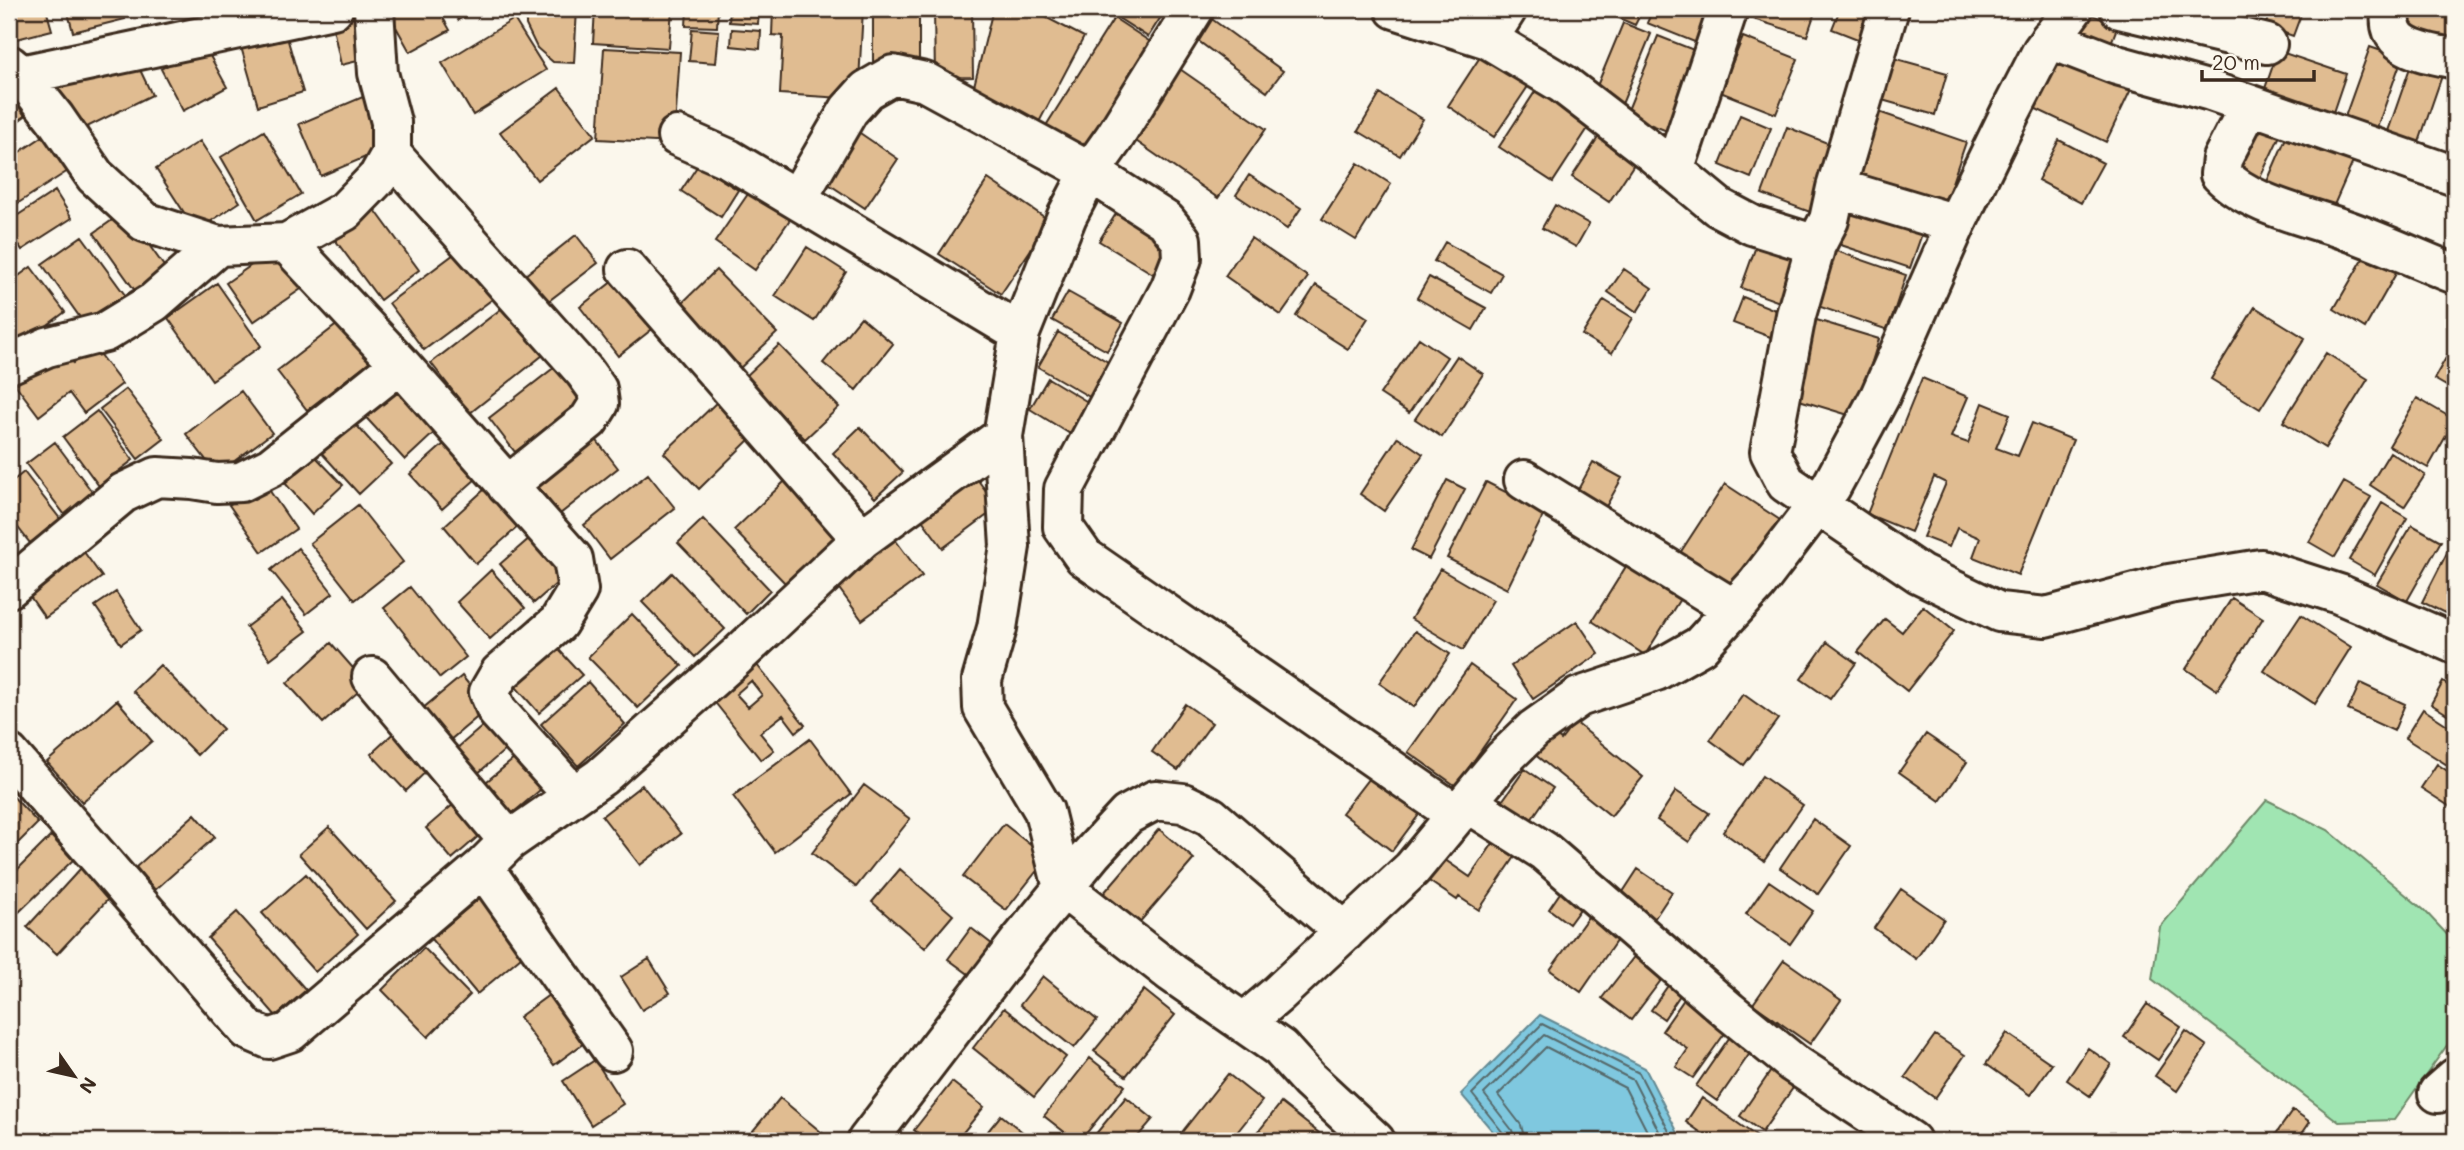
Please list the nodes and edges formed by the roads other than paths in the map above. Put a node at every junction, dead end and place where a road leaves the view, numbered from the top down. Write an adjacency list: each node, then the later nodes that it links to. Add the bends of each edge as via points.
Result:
1 (333, 9): 14 (street)
2 (374, 9): 17 (street, via 378,73 391,122)
3 (1194, 9): 19 (street)
4 (1395, 9): 10 (street)
5 (1728, 9): 18 (street)
6 (1889, 9): 21 (street)
7 (2073, 9): 11 (street)
8 (2120, 9): 12 (street)
9 (2392, 9): 13 (street, via 2391,29 2398,40)
10 (1498, 24): 18 (street, via 1563,84)
11 (2050, 39): 15 (street, via 2117,65); 23 (street)
12 (2267, 44)
13 (2455, 59)
14 (15, 70): 26 (street, via 95,176 145,222)
15 (2250, 105): 20 (street); 28 (street, via 2222,159 2220,174 2232,187)
16 (677, 136): 22 (street, via 729,159)
17 (391, 154): 24 (street, via 378,177 345,211); 34 (street, via 597,389 599,404 589,420)
18 (1674, 171): 25 (street, via 1717,207 1752,225)
19 (1090, 172): 22 (street, via 925,82 892,75 867,90 849,110); 29 (street, via 1067,216); 43 (street, via 1166,221 1181,240 1182,258 1064,489 1063,527 1084,557)
20 (2455, 176)
21 (1836, 188): 23 (street); 25 (street, via 1829,220)
22 (797, 199): 29 (street)
23 (1956, 224): 35 (street, via 1880,396)
24 (287, 243): 26 (street); 31 (street)
25 (1816, 245): 35 (street, via 1796,315 1770,452 1786,483)
26 (218, 246): 30 (street, via 154,302 105,332)
27 (627, 269): 36 (street)
28 (2455, 274)
29 (1020, 333): 32 (street)
30 (9, 364)
31 (400, 364): 34 (street); 37 (street, via 271,467 241,482 157,477 123,493)
32 (1003, 436): 36 (street); 45 (street, via 1010,546 997,628 982,680 983,708 1044,811)
33 (1524, 480): 38 (street)
34 (507, 486): 42 (street, via 573,559 578,590 558,623 500,673 489,692 497,711)
35 (1819, 505): 38 (street); 39 (street, via 1920,574 1999,612 2046,617 2169,584 2262,569 2339,594)
36 (862, 539): 42 (street, via 611,768)
37 (9, 588)
38 (1734, 609): 43 (street, via 1700,646 1656,671 1579,697 1534,729)
39 (2455, 644)
40 (372, 677): 44 (street)
41 (12, 767): 44 (street, via 248,1030 269,1039 290,1032)
42 (573, 795): 44 (street)
43 (1463, 809): 46 (street, via 1412,869); 51 (street, via 1544,851 1793,1063)
44 (496, 854): 48 (street)
45 (1063, 888): 46 (street, via 1127,814 1155,800 1183,803 1210,816); 47 (street); 49 (street)
46 (1345, 932): 47 (street)
47 (1244, 1023): 50 (street, via 1280,1048)
48 (613, 1051)
49 (867, 1141)
50 (1375, 1141)
51 (1911, 1141)

